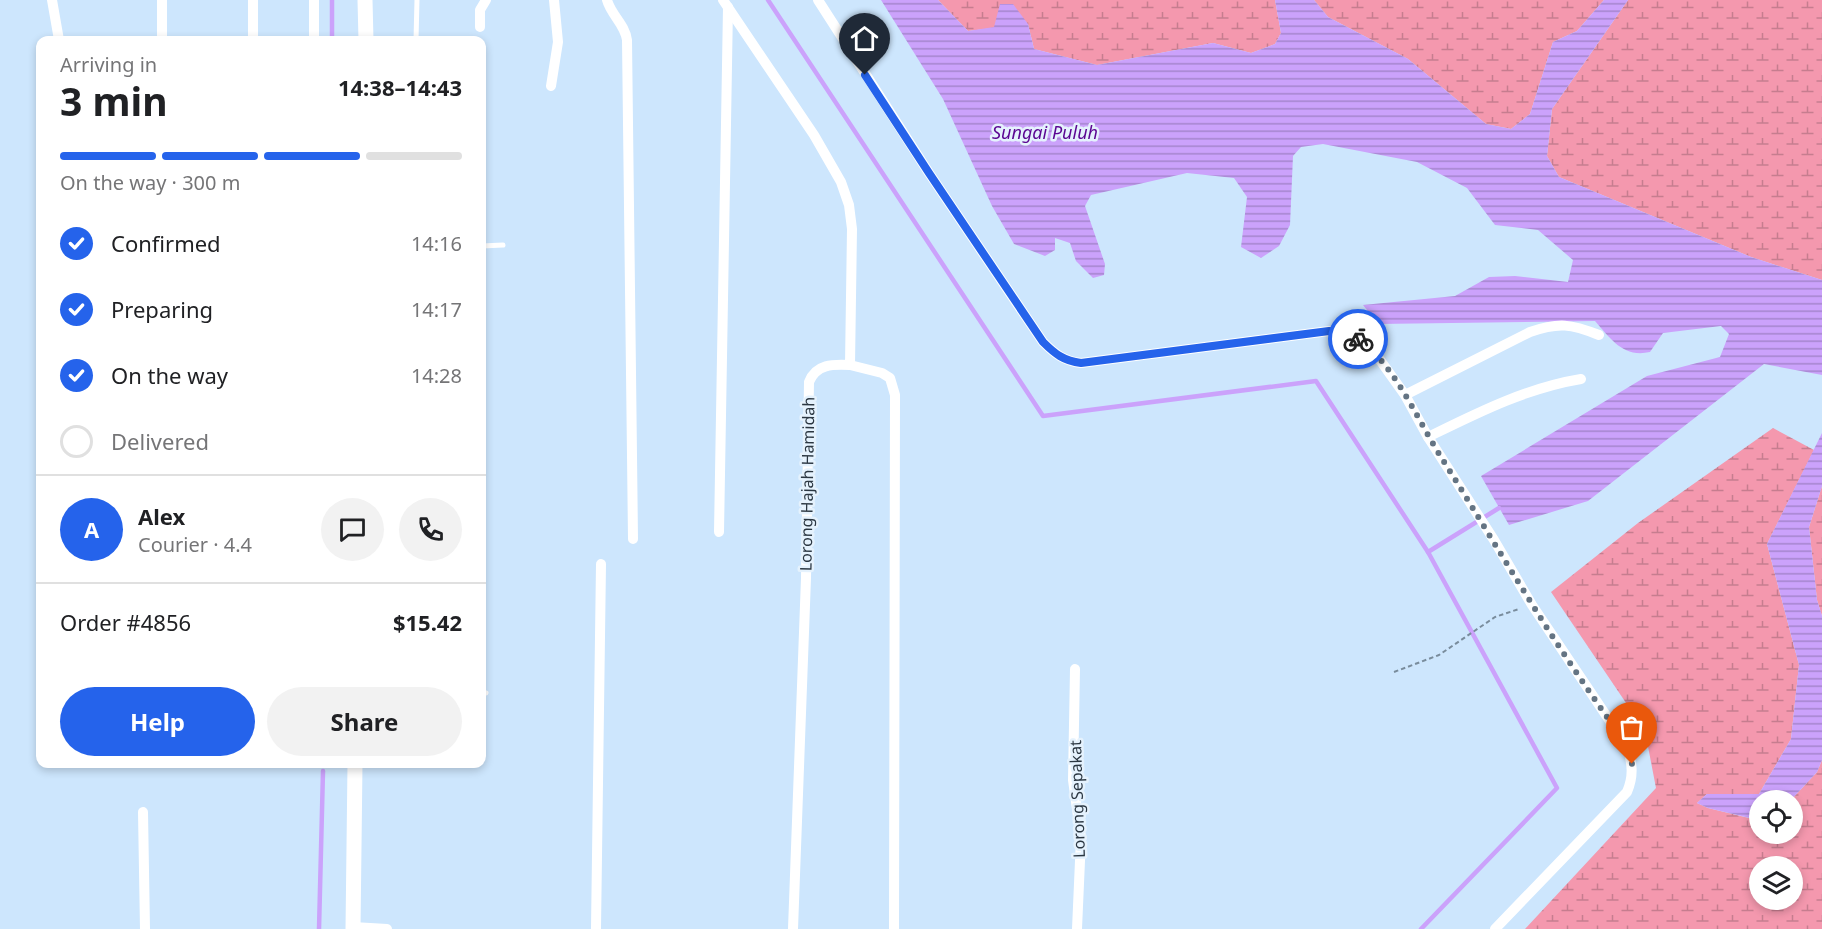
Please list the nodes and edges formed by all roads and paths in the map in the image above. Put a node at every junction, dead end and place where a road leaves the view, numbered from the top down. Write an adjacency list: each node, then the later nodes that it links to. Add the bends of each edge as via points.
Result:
1 (52, 0): 13 (street)
2 (162, 0): 14 (street)
3 (253, 0): 15 (street)
4 (314, 0): 16 (street)
5 (365, 0): 17 (street)
6 (417, 0): 18 (lane)
7 (486, 0): 12 (street, via 480,10)
8 (554, 0): 19 (street, via 558,42)
9 (607, 0): 28 (street, via 627,40)
10 (818, 0): 25 (street, via 929,173 1055,354 1068,362 1081,363 1329,331 1351,334 1375,353)
11 (725, 3): 23 (street, via 814,135 841,182 849,205); 27 (street)
12 (480, 27)
13 (58, 36)
14 (162, 36)
15 (253, 36)
16 (314, 36)
17 (366, 36)
18 (416, 36)
19 (551, 86)
20 (486, 246): 21 (lane)
21 (503, 246)
22 (1599, 335): 25 (street, via 1574,325 1545,327)
23 (850, 365): 39 (street, Lorong Hajah Hamidah, via 820,367 809,382); 40 (street, Lorong Hajah Hamidah, via 890,378 895,395)
24 (1581, 379): 26 (street, via 1495,404)
25 (1405, 395): 26 (street)
26 (1428, 437): 30 (street)
27 (719, 532)
28 (633, 539)
29 (601, 564): 38 (street)
30 (1532, 605): 32 (path, via 1494,617 1439,655); 42 (street, via 1628,747 1632,779 1627,792)
31 (1075, 669): 41 (street, Lorong Sepakat, via 1073,780 1081,838)
32 (1394, 672)
33 (355, 768): 35 (street)
34 (143, 812): 36 (street)
35 (353, 928): 37 (street)
36 (146, 929)
37 (387, 929)
38 (596, 929)
39 (793, 929)
40 (894, 929)
41 (1077, 929)
42 (1495, 929)

